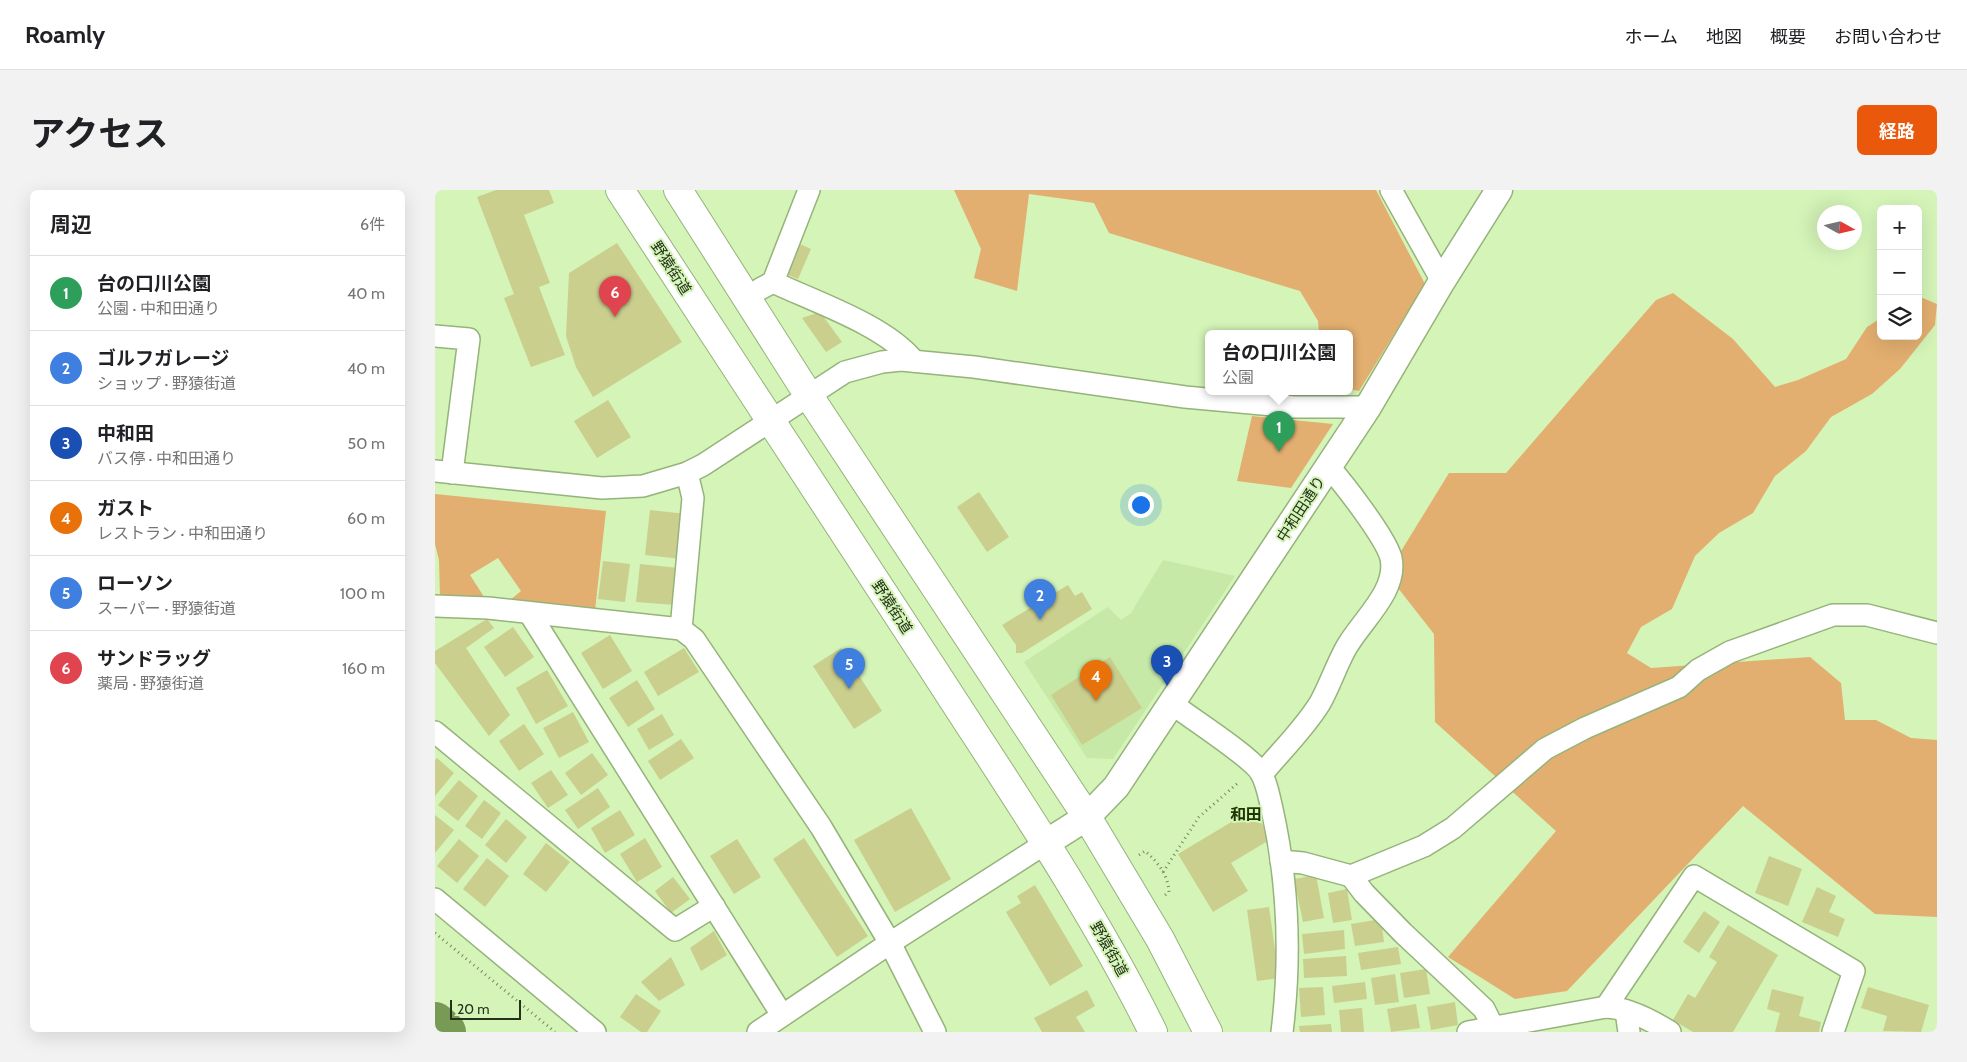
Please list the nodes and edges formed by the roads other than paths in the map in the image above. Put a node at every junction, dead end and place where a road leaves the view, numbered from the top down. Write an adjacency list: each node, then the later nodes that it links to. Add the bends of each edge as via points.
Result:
1 (620, 190): 13 (main road, 野猿街道)
2 (678, 190): 8 (main road)
3 (809, 190): 7 (street)
4 (1391, 190): 6 (street)
5 (1499, 190): 6 (street, 中和田通り)
6 (1442, 281): 12 (street, 中和田通り)
7 (773, 282): 8 (street); 10 (street, via 859,321 904,348)
8 (747, 296): 11 (main road)
9 (435, 336): 15 (street, via 469,340)
10 (914, 360): 11 (street, via 881,362 853,369); 12 (street, via 1185,397 1294,407)
11 (809, 396): 13 (street); 24 (main road)
12 (1368, 407): 14 (street, 中和田通り)
13 (771, 420): 16 (street); 25 (main road, 野猿街道)
14 (1329, 466): 21 (street, 中和田通り); 23 (street, via 1387,548 1390,580 1302,728)
15 (444, 472): 16 (street, via 602,488 643,486)
16 (687, 473): 19 (street, via 693,498)
17 (435, 606): 18 (street)
18 (530, 614): 19 (street); 29 (street)
19 (681, 629): 30 (street, via 694,639 804,803)
20 (1937, 633): 27 (street, via 1867,615 1833,614 1730,652 1698,670 1679,687 1545,749 1453,828 1424,846)
21 (1171, 703): 23 (street); 24 (street, 中和田通り, via 1116,787)
22 (435, 732): 29 (street, via 675,930)
23 (1259, 770): 26 (street, via 1275,825)
24 (1087, 817): 25 (street, 中和田通り); 38 (main road, via 1160,939)
25 (1046, 843): 30 (street); 37 (main road, 野猿街道, via 1089,912)
26 (1281, 861): 27 (street, via 1303,862); 39 (street, via 1287,960)
27 (1351, 876): 33 (street, via 1403,933 1484,1009)
28 (435, 899): 34 (street)
29 (714, 906): 32 (street)
30 (890, 943): 32 (street); 36 (street)
31 (1616, 1009): 33 (street); 41 (street); 42 (street, via 1656,1023); 43 (street, via 1694,876 1854,971)
32 (782, 1016): 35 (street)
33 (1493, 1027): 40 (street)
34 (595, 1032)
35 (758, 1032)
36 (935, 1032)
37 (1153, 1032)
38 (1208, 1032)
39 (1281, 1032)
40 (1468, 1032)
41 (1629, 1032)
42 (1670, 1032)
43 (1833, 1032)

